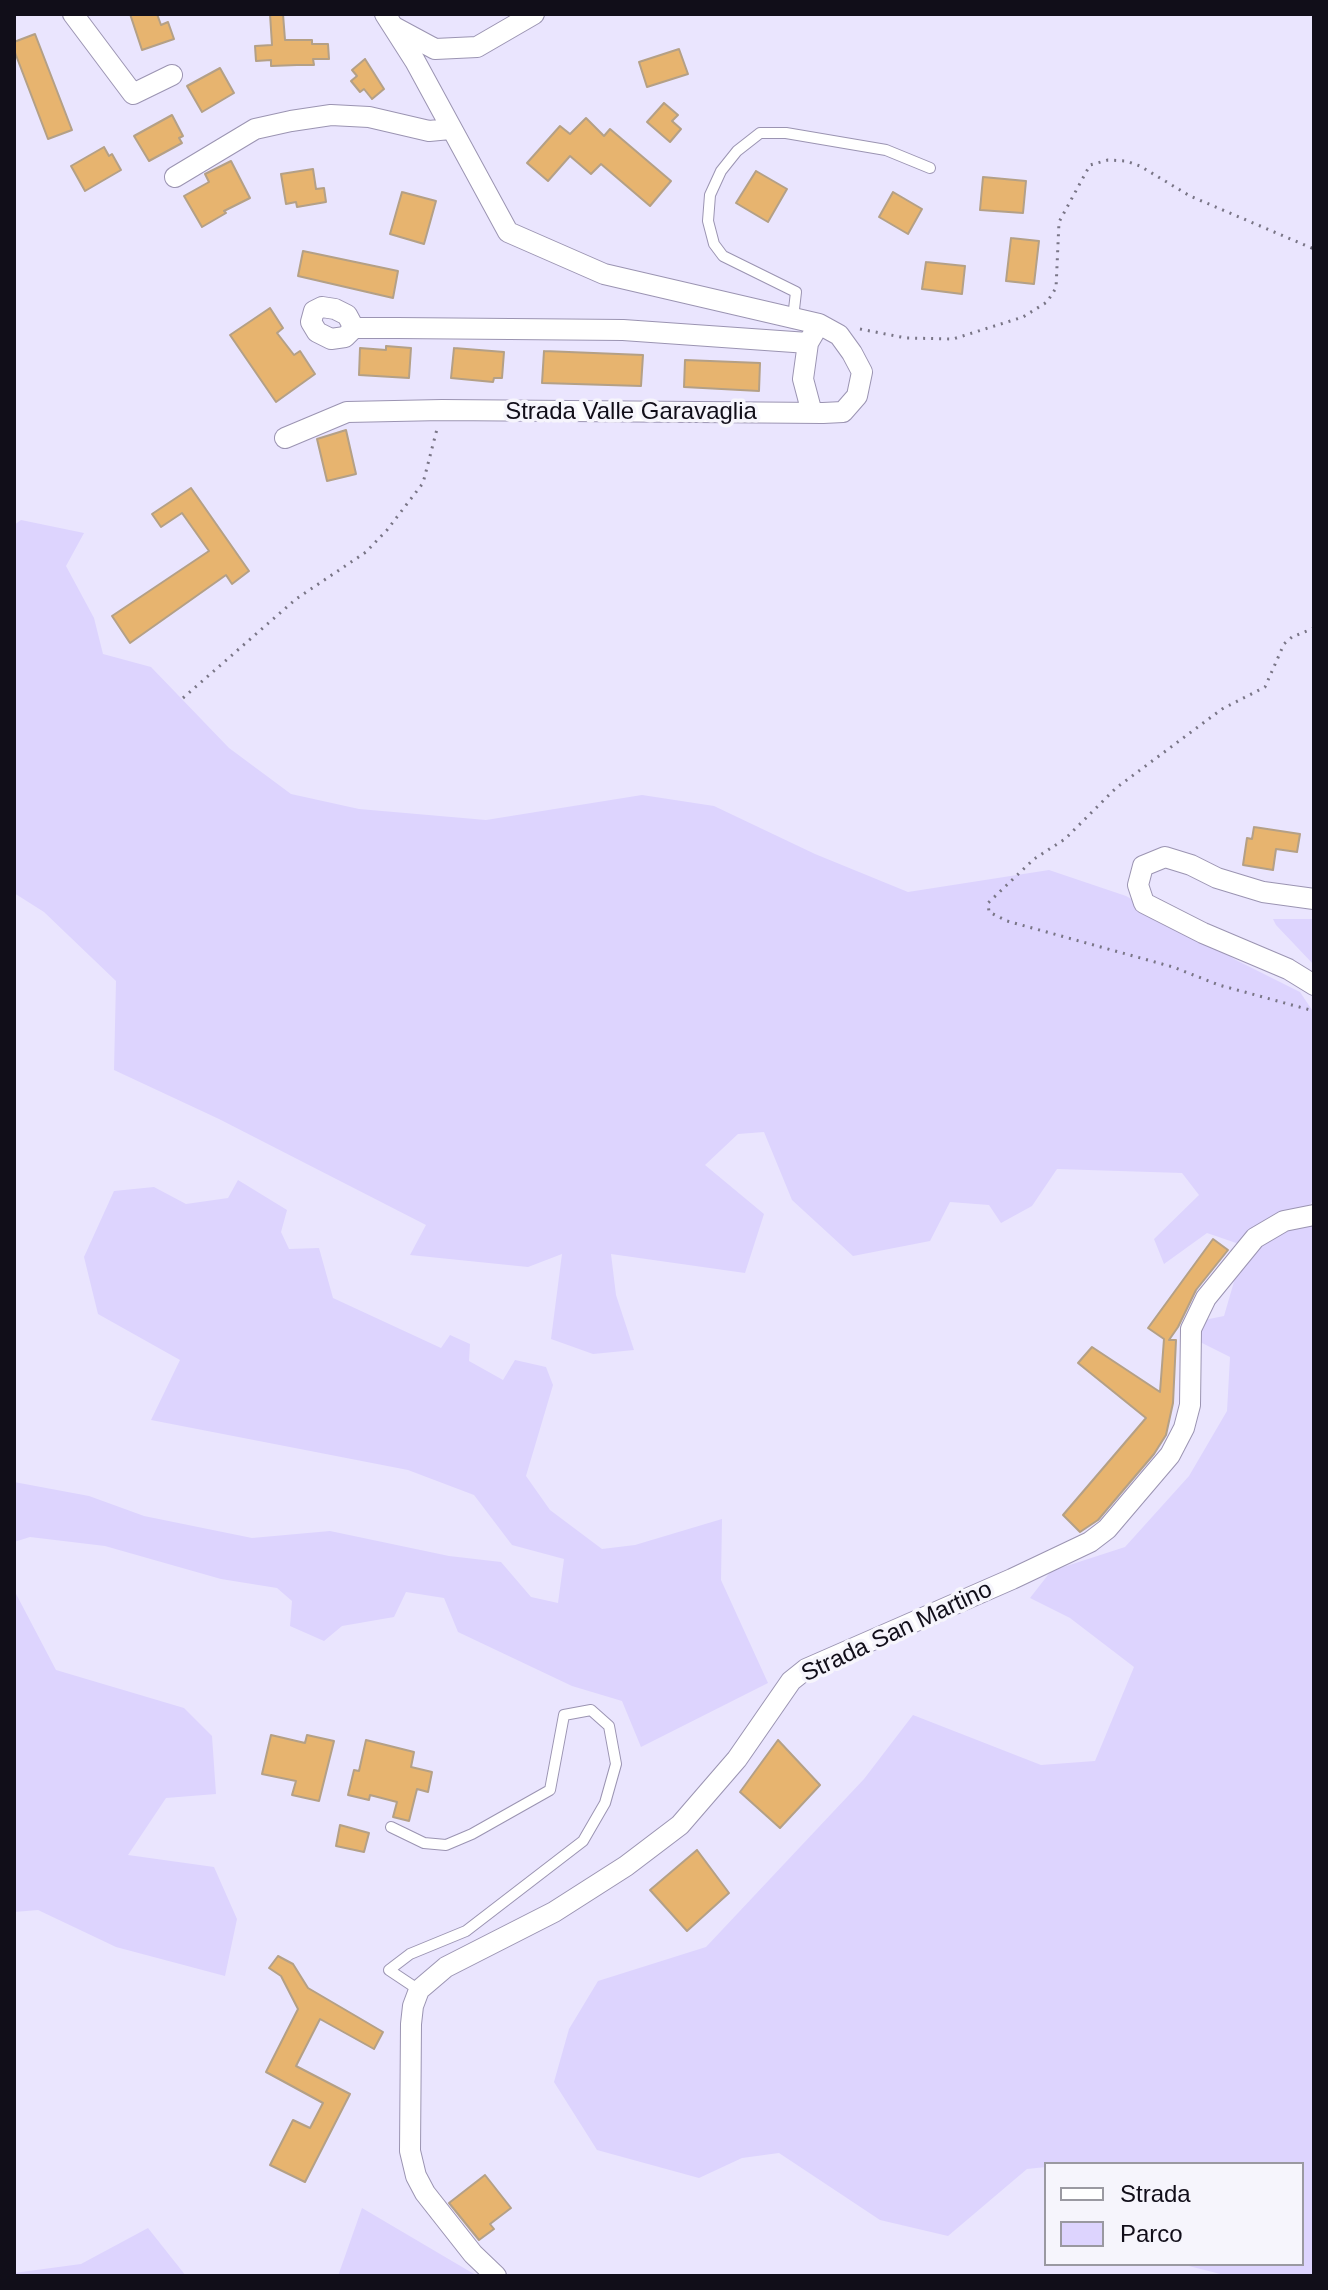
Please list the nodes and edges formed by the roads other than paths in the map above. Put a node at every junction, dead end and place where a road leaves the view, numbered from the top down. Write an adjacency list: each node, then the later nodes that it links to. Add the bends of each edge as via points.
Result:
1 (73, 14): 4 (street, via 133,94)
2 (534, 14): 3 (street, Strada Valle Garavaglia, via 477,47 435,49)
3 (390, 21): 5 (street, Strada Valle Garavaglia)
4 (172, 75)
5 (450, 129): 7 (street, via 429,131 369,117 331,115 291,121 255,129); 8 (street, Strada Valle Garavaglia, via 508,232 604,274)
6 (930, 168): 8 (lane, via 886,150 786,133 760,133 737,151 710,195 708,221 714,244 723,256 796,292)
7 (175, 177)
8 (793, 318): 9 (street, Strada Valle Garavaglia)
9 (819, 324): 11 (street); 12 (street, Strada Valle Garavaglia, via 839,335 862,372 857,396 843,412)
10 (354, 328): 11 (street, via 623,330)
11 (808, 343): 12 (street, via 803,379)
12 (812, 413): 13 (street, Strada Valle Garavaglia, via 347,412)
13 (285, 438)
14 (1314, 899): 15 (street, via 1263,892 1165,857 1143,866 1138,885 1144,903)
15 (1314, 985)
16 (1314, 1215): 18 (street, Strada San Martino, via 1284,1221 1255,1238 1206,1298 1191,1329 1190,1405 1184,1428 1170,1455 1107,1529 1012,1579 806,1669 791,1681 737,1759 680,1825 554,1912 446,1967)
17 (391, 1827): 18 (lane, via 424,1843 446,1845 472,1834 550,1790 564,1715 591,1710 609,1726 616,1764 605,1803 583,1841 466,1931 410,1954 389,1970)
18 (419, 1990): 19 (street, via 411,2024 410,2151 416,2176 463,2242)
19 (496, 2276)

